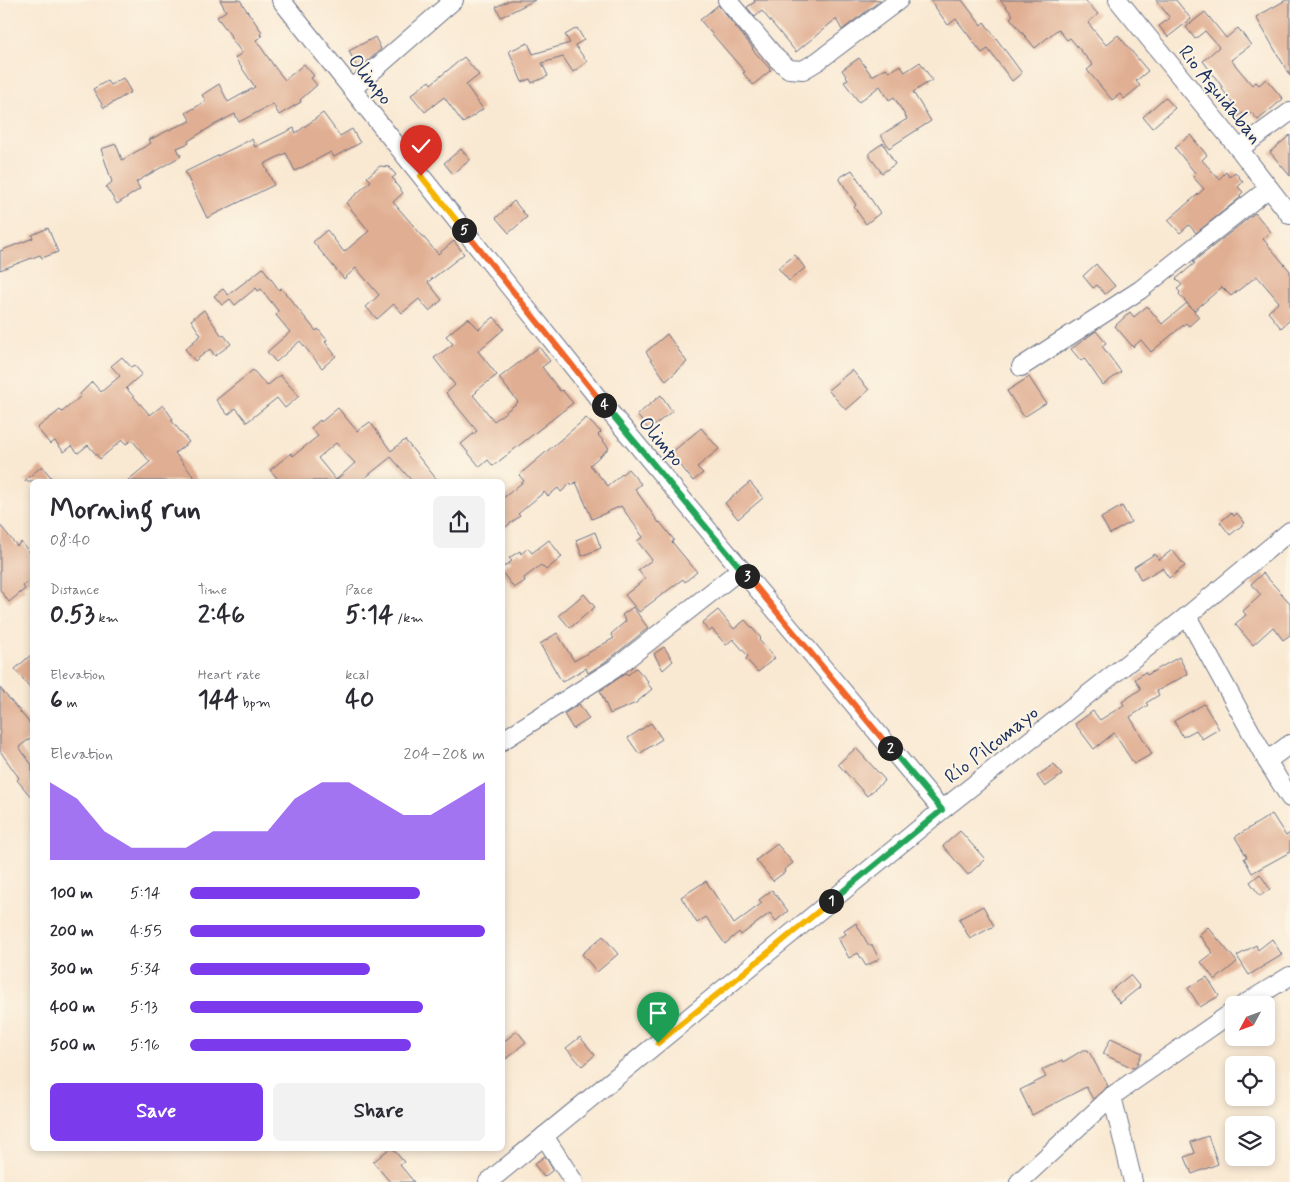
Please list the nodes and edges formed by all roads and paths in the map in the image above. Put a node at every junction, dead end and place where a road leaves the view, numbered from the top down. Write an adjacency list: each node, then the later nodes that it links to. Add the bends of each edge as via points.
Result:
1 (280, 0): 6 (street, Olimpo)
2 (454, 0): 6 (street)
3 (727, 0): 4 (street, via 777,59 789,69 803,70)
4 (899, 0)
5 (1118, 0): 8 (street, Rio Aquidaban)
6 (352, 89): 13 (street, Olimpo, via 598,398)
7 (1290, 112): 8 (street)
8 (1239, 149): 9 (street, Rio Aquidaban)
9 (1269, 188): 10 (street, Rio Aquidaban); 11 (street, via 1140,290)
10 (1290, 215)
11 (1022, 368)
12 (1290, 531): 14 (street, Río Pilcomayo)
13 (741, 569): 15 (street, via 614,669); 19 (street, Olimpo)
14 (1187, 616): 17 (street); 19 (street, Río Pilcomayo)
15 (505, 739)
16 (1290, 744): 17 (street)
17 (1267, 761): 18 (street)
18 (1290, 798)
19 (942, 810): 24 (street, Río Pilcomayo)
20 (1290, 976): 21 (street)
21 (1258, 996)
22 (1225, 1017): 23 (street)
23 (1112, 1096): 27 (street); 28 (street)
24 (544, 1136): 25 (street, Río Pilcomayo); 26 (street)
25 (488, 1182)
26 (574, 1182)
27 (1019, 1182)
28 (1133, 1182)

